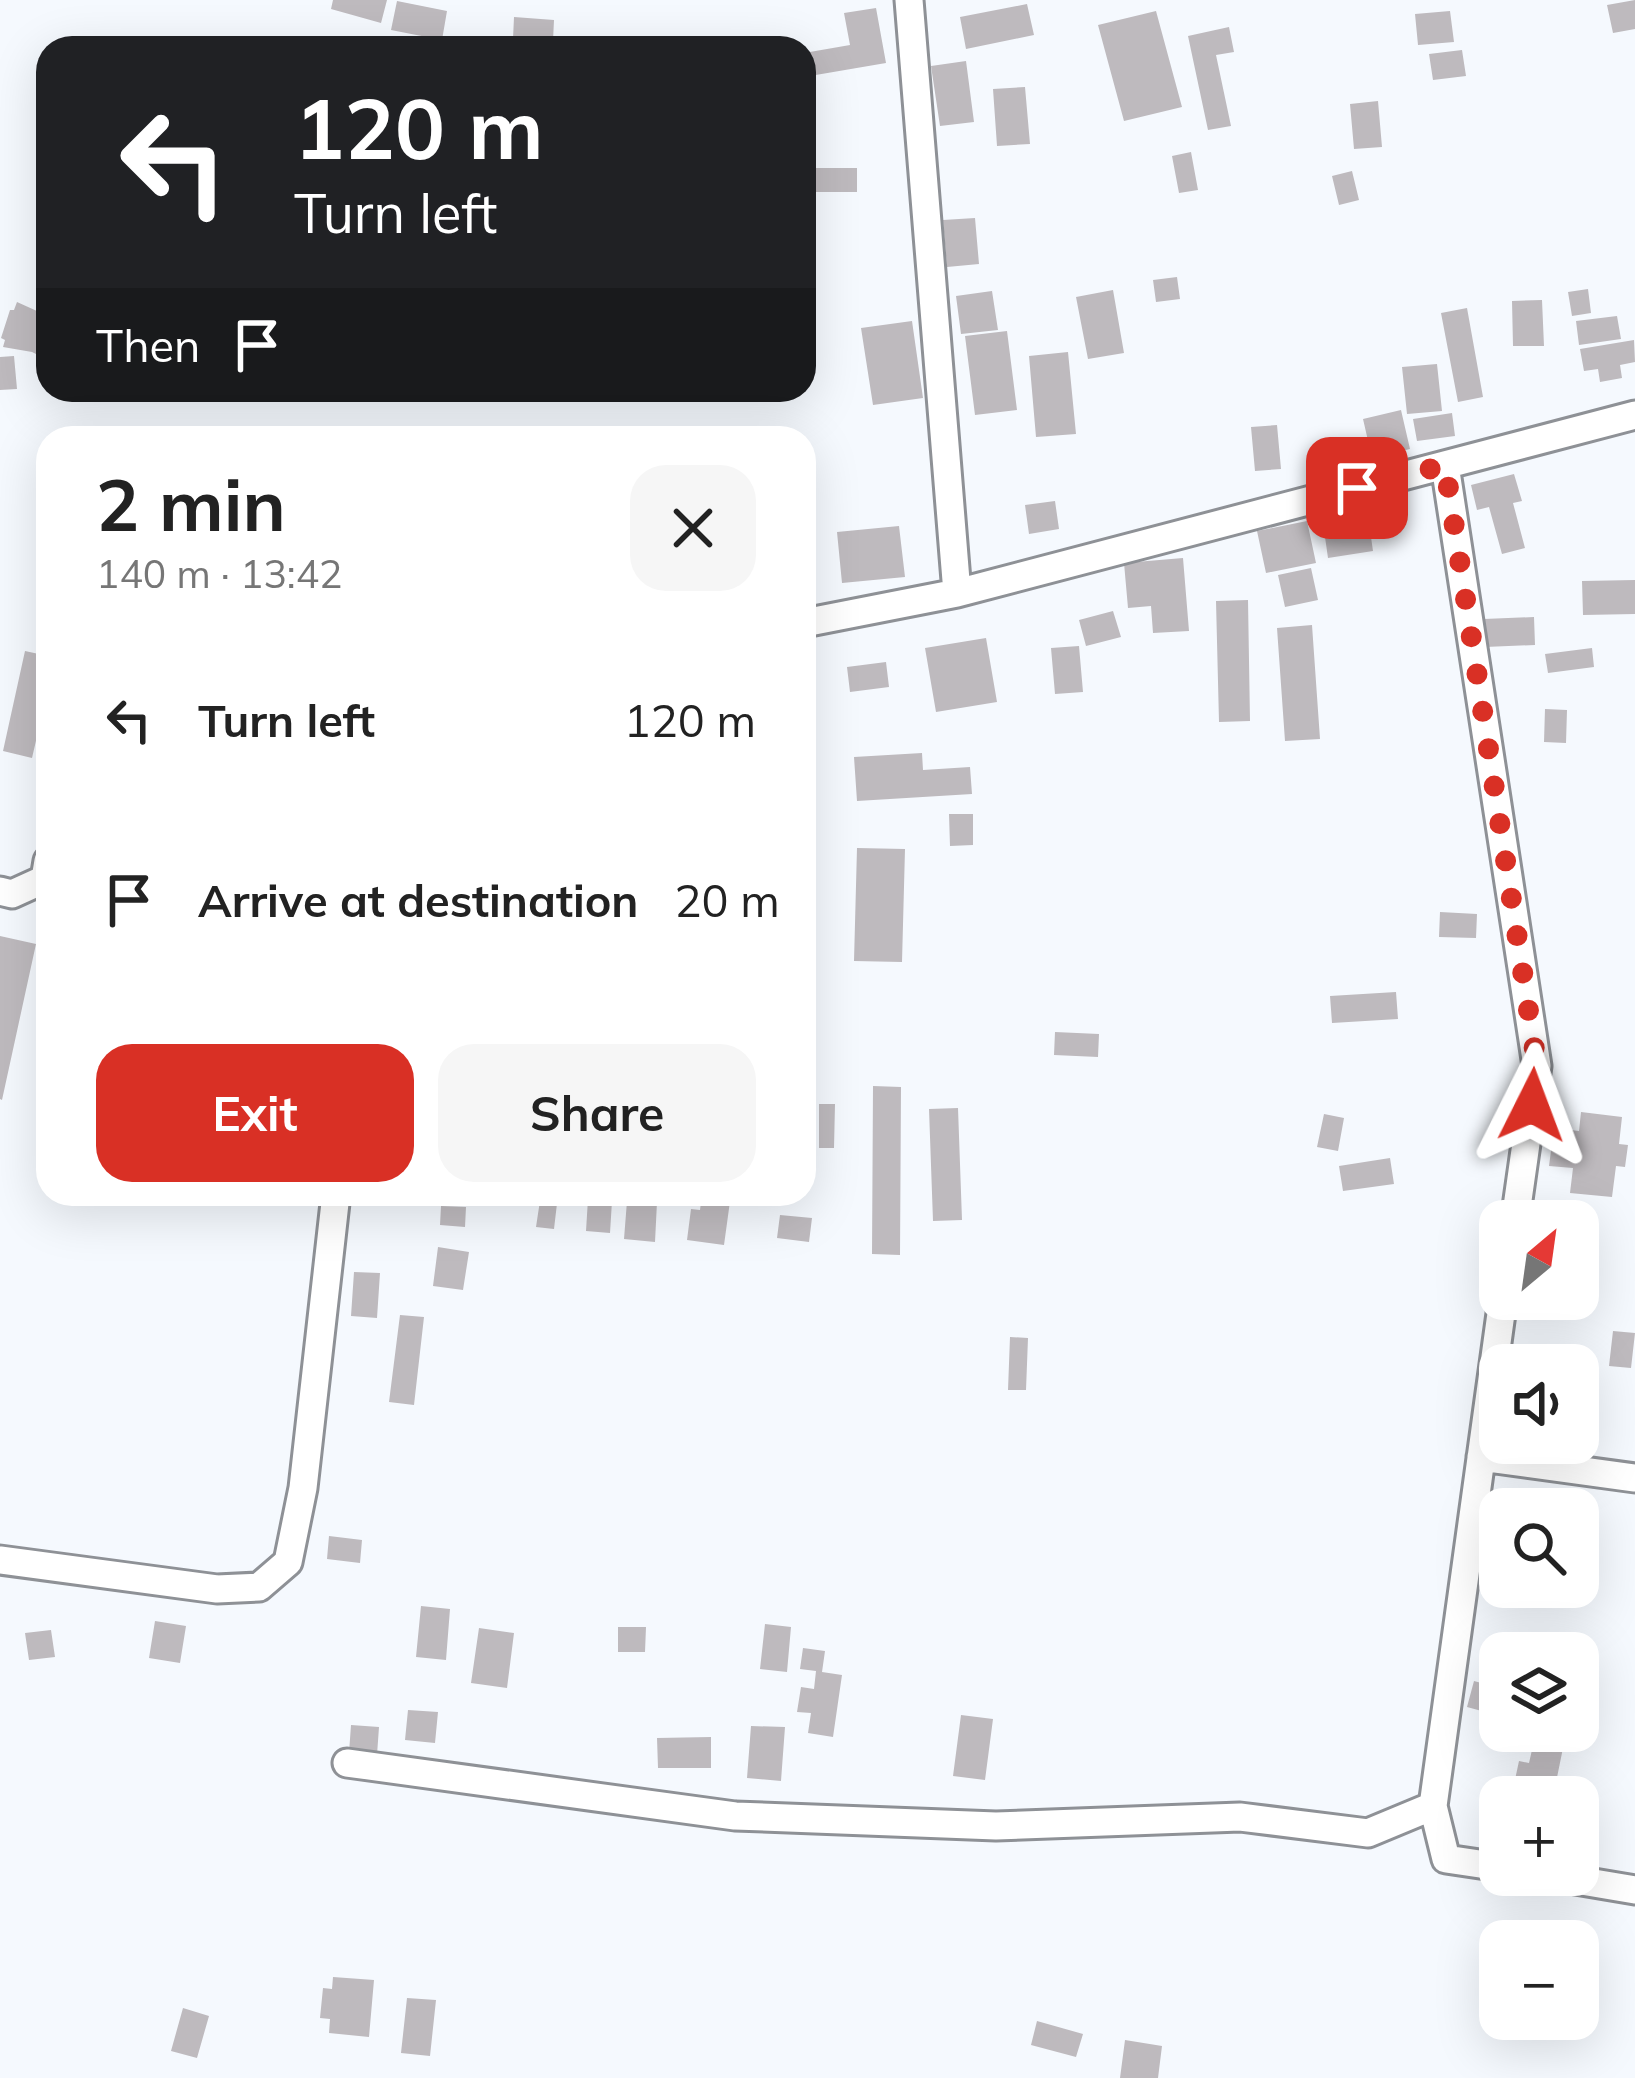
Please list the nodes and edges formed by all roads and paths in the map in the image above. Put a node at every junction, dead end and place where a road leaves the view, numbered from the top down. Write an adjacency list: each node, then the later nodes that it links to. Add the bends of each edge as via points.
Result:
1 (908, 0): 4 (street)
2 (1635, 415): 3 (street)
3 (1445, 465): 4 (street); 8 (street, via 1537,1066)
4 (957, 593): 5 (street)
5 (816, 621)
6 (36, 883): 7 (street)
7 (0, 891)
8 (1518, 1200)
9 (335, 1206): 13 (street, via 304,1488 288,1562 259,1587 217,1588)
10 (1479, 1464): 15 (street)
11 (1532, 1464): 12 (street)
12 (1635, 1478)
13 (0, 1560)
14 (347, 1763): 15 (street, via 735,1816 996,1826 1240,1817 1368,1833)
15 (1433, 1806): 16 (street, via 1446,1858)
16 (1479, 1864)
17 (1599, 1884): 18 (street)
18 (1635, 1890)

